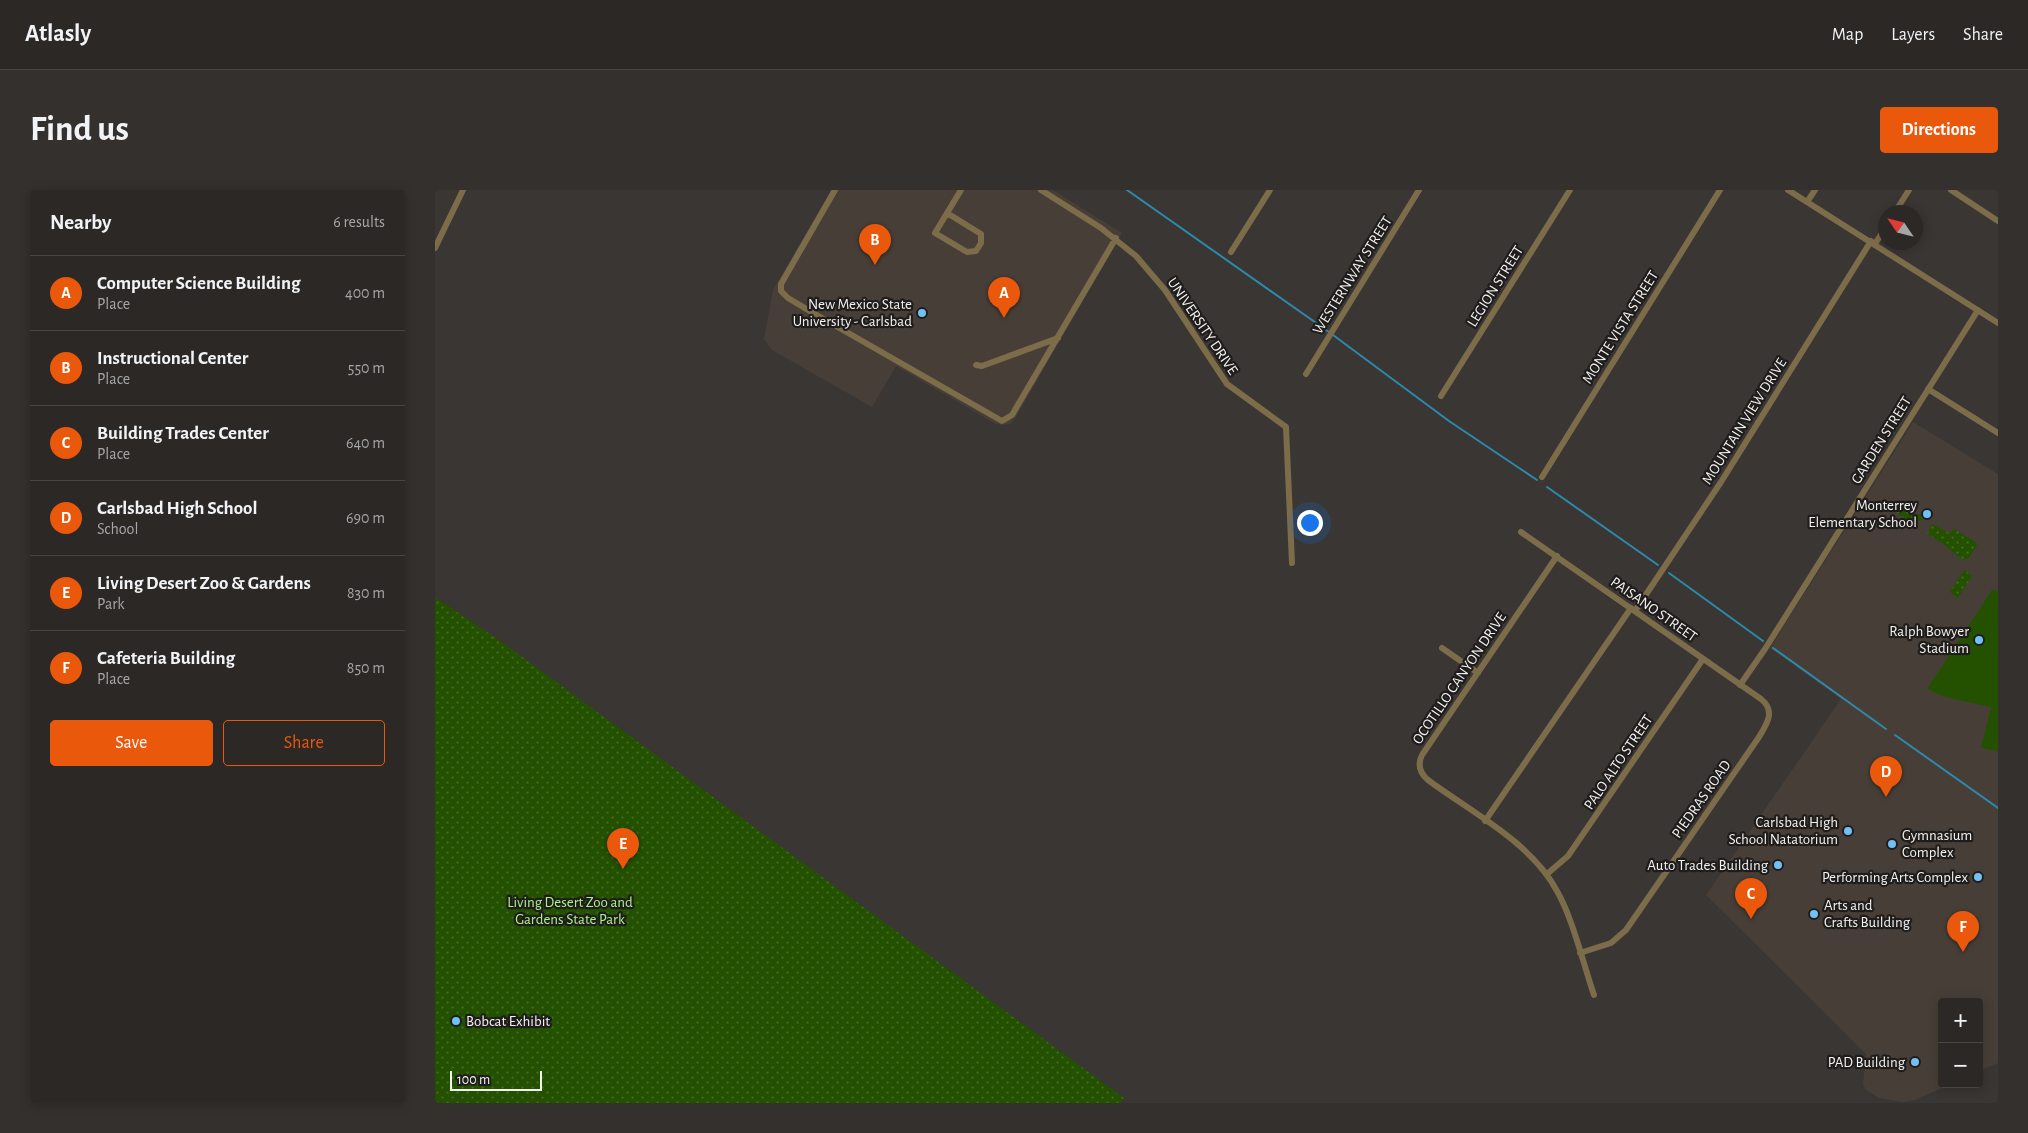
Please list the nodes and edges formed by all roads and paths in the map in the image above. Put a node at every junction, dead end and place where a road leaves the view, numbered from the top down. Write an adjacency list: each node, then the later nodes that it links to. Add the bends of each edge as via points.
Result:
1 (463, 190): 20 (street)
2 (835, 190): 24 (street, via 781,284 781,291 788,298 1002,421 1012,415)
3 (961, 190): 15 (street)
4 (1041, 190): 18 (street, UNIVERSITY DRIVE)
5 (1270, 190): 21 (street)
6 (1419, 190): 26 (street, WESTERNWAY STREET)
7 (1570, 190): 28 (street, LEGION STREET)
8 (1721, 190): 30 (street, MONTE VISTA STREET)
9 (1788, 190): 13 (street)
10 (1815, 190): 13 (street)
11 (1909, 190): 14 (street)
12 (1951, 190): 16 (street)
13 (1807, 202): 19 (street)
14 (1899, 205)
15 (947, 213): 15 (street, via 981,234 983,238 979,248 967,252 935,233)
16 (1998, 221)
17 (1878, 237): 19 (street, MOUNTAIN VIEW DRIVE)
18 (1116, 238): 24 (street); 33 (street, UNIVERSITY DRIVE, via 1165,290 1227,384 1286,427)
19 (1873, 243): 22 (street); 34 (street, MOUNTAIN VIEW DRIVE, via 1721,482)
20 (435, 248)
21 (1231, 252)
22 (1979, 310): 23 (street); 27 (street, GARDEN STREET)
23 (1998, 322)
24 (1057, 338): 25 (street, via 982,366)
25 (976, 365)
26 (1306, 374)
27 (1928, 389): 29 (street); 38 (street, GARDEN STREET)
28 (1441, 396)
29 (1998, 433)
30 (1541, 477)
31 (1521, 532): 32 (street, PAISANO STREET)
32 (1557, 556): 34 (street, PAISANO STREET); 37 (street, OCOTILLO CANYON DRIVE)
33 (1292, 563)
34 (1633, 610): 36 (street, PAISANO STREET); 40 (street, MOUNTAIN VIEW DRIVE)
35 (1442, 648): 37 (street)
36 (1703, 659): 38 (street, PAISANO STREET); 41 (street, PALO ALTO STREET, via 1568,856)
37 (1478, 673): 40 (street, OCOTILLO CANYON DRIVE, via 1422,755 1419,765 1428,780)
38 (1740, 685): 39 (street, PAISANO STREET, via 1766,703)
39 (1769, 710): 42 (street, PIEDRAS ROAD, via 1769,720 1759,737 1626,930 1611,943)
40 (1485, 821): 41 (street, OCOTILLO CANYON DRIVE, via 1517,844)
41 (1547, 874): 42 (street, OCOTILLO CANYON DRIVE, via 1561,899)
42 (1580, 953): 43 (street, OCOTILLO CANYON DRIVE)
43 (1593, 995)

